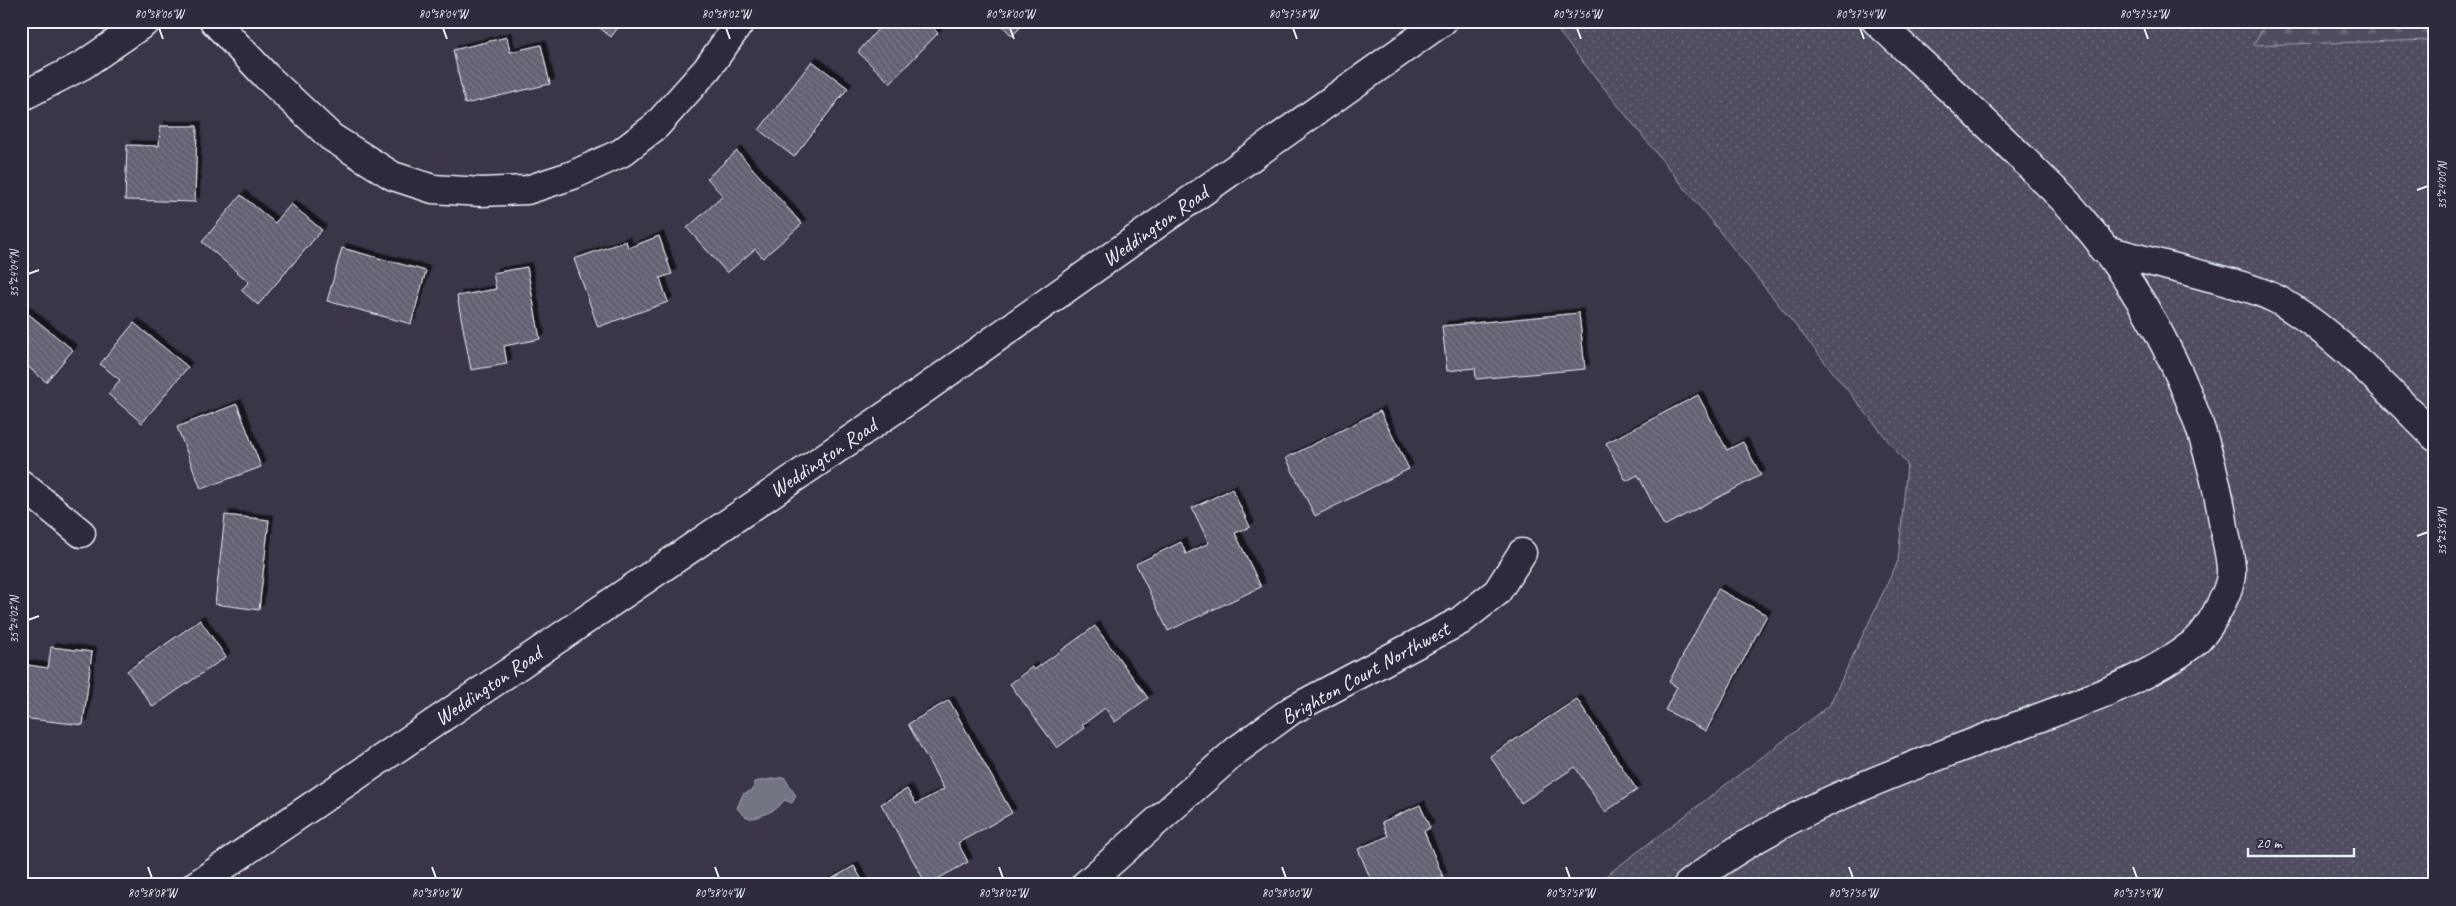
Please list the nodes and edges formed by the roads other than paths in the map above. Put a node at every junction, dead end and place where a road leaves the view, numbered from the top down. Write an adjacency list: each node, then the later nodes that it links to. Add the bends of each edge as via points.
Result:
1 (147, 21): 6 (main road, via 83,65)
2 (214, 21): 3 (main road, via 331,137 393,176 433,189 481,192 527,190 621,153 656,126 707,69)
3 (741, 21)
4 (1443, 21): 12 (main road, Weddington Road, via 911,398)
5 (1876, 21): 7 (main road, via 2004,139 2081,218)
6 (21, 96)
7 (2103, 249): 8 (main road, via 2233,283 2276,299 2303,315 2337,344); 14 (main road, via 2136,294 2172,357 2197,424 2219,495 2231,574 2220,607 2197,641 2129,683 1841,794 1780,824 1712,866)
8 (2435, 437)
9 (21, 484): 10 (main road)
10 (80, 533)
11 (1522, 553): 13 (main road, Brighton Court Northwest, via 1497,592 1460,621 1292,710 1237,750)
12 (196, 885)
13 (1085, 885)
14 (1688, 885)

